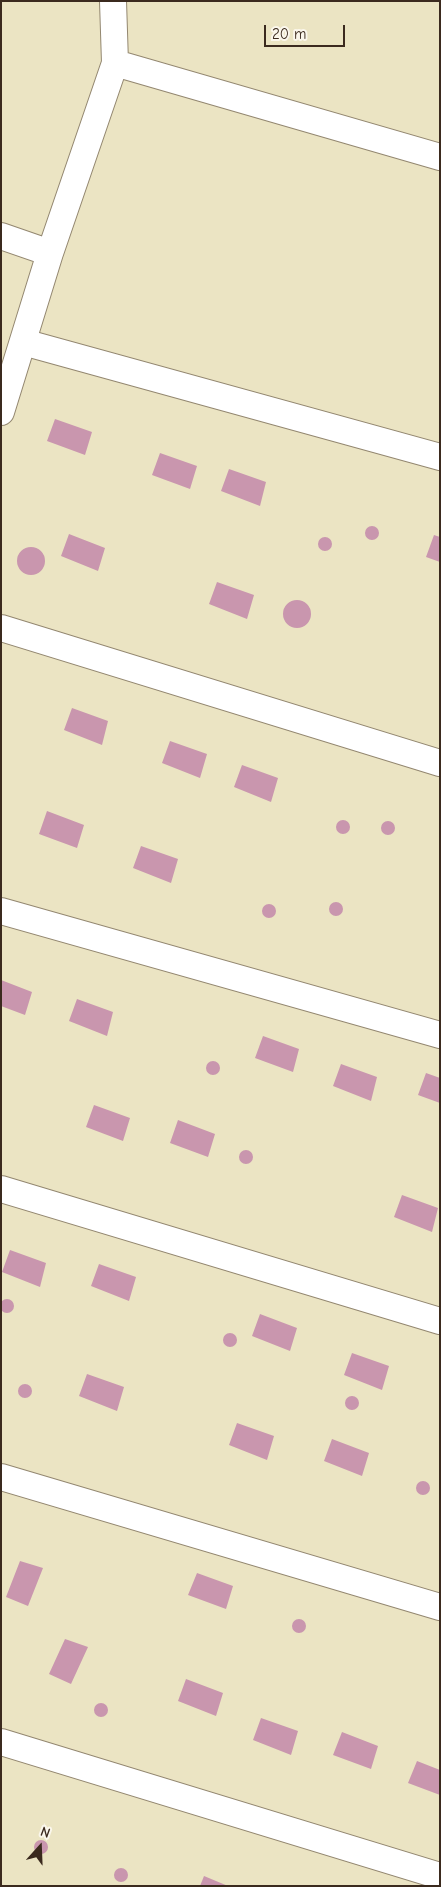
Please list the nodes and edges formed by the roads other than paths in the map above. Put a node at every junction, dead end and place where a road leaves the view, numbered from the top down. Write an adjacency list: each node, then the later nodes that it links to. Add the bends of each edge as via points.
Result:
1 (113, 1): 2 (street)
2 (115, 63): 3 (street); 5 (street)
3 (440, 157)
4 (1, 236): 5 (street)
5 (50, 253): 6 (street)
6 (23, 342): 7 (street); 8 (street)
7 (1, 412)
8 (440, 457)
9 (1, 628): 10 (street)
10 (440, 763)
11 (1, 911): 12 (street)
12 (440, 1036)
13 (1, 1189): 14 (street)
14 (440, 1321)
15 (1, 1477): 16 (street)
16 (440, 1607)
17 (1, 1742): 18 (street)
18 (440, 1876)

